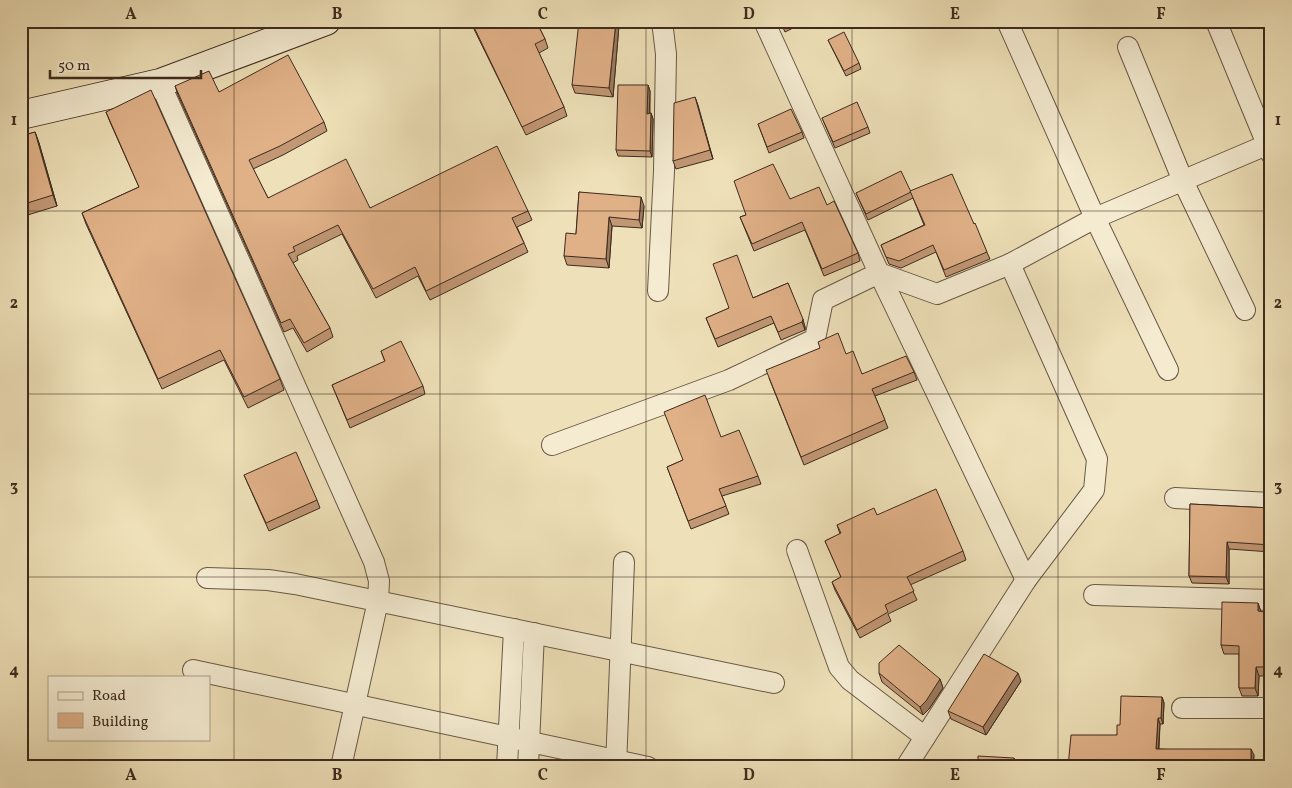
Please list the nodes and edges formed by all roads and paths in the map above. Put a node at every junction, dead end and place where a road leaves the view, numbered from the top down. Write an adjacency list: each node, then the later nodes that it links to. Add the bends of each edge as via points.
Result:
1 (326, 21): 6 (street)
2 (662, 21): 15 (street, via 666,64)
3 (764, 21): 14 (street)
4 (1007, 21): 12 (street)
5 (1216, 21): 10 (street)
6 (282, 29): 8 (street)
7 (1128, 47): 11 (street)
8 (160, 83): 9 (street); 27 (street, via 374,562 379,581)
9 (21, 114)
10 (1269, 148): 11 (street)
11 (1183, 181): 12 (street); 16 (street)
12 (1095, 218): 13 (street); 17 (street)
13 (1010, 264): 14 (street, via 936,294); 24 (street, via 1097,459 1094,490)
14 (879, 273): 18 (street, via 823,300 815,339 729,380); 24 (street)
15 (658, 291)
16 (1245, 310)
17 (1168, 370)
18 (552, 445)
19 (1175, 498): 20 (street)
20 (1271, 503)
21 (797, 550): 37 (street, via 839,667 850,680)
22 (624, 562): 30 (street)
23 (207, 578): 27 (street, via 268,580)
24 (1026, 580): 37 (street)
25 (1094, 596): 26 (street)
26 (1271, 600)
27 (378, 601): 28 (street); 33 (street)
28 (514, 629): 29 (street); 36 (street)
29 (534, 634): 30 (street); 38 (street)
30 (620, 651): 32 (street); 39 (street)
31 (193, 670): 33 (street)
32 (774, 683)
33 (355, 704): 36 (street); 40 (street)
34 (1182, 708): 35 (street)
35 (1271, 708)
36 (508, 737): 38 (street); 41 (street)
37 (925, 737): 44 (street)
38 (529, 741): 39 (street); 42 (street)
39 (616, 763): 43 (street)
40 (341, 767)
41 (507, 767)
42 (528, 767)
43 (648, 767)
44 (906, 767)

